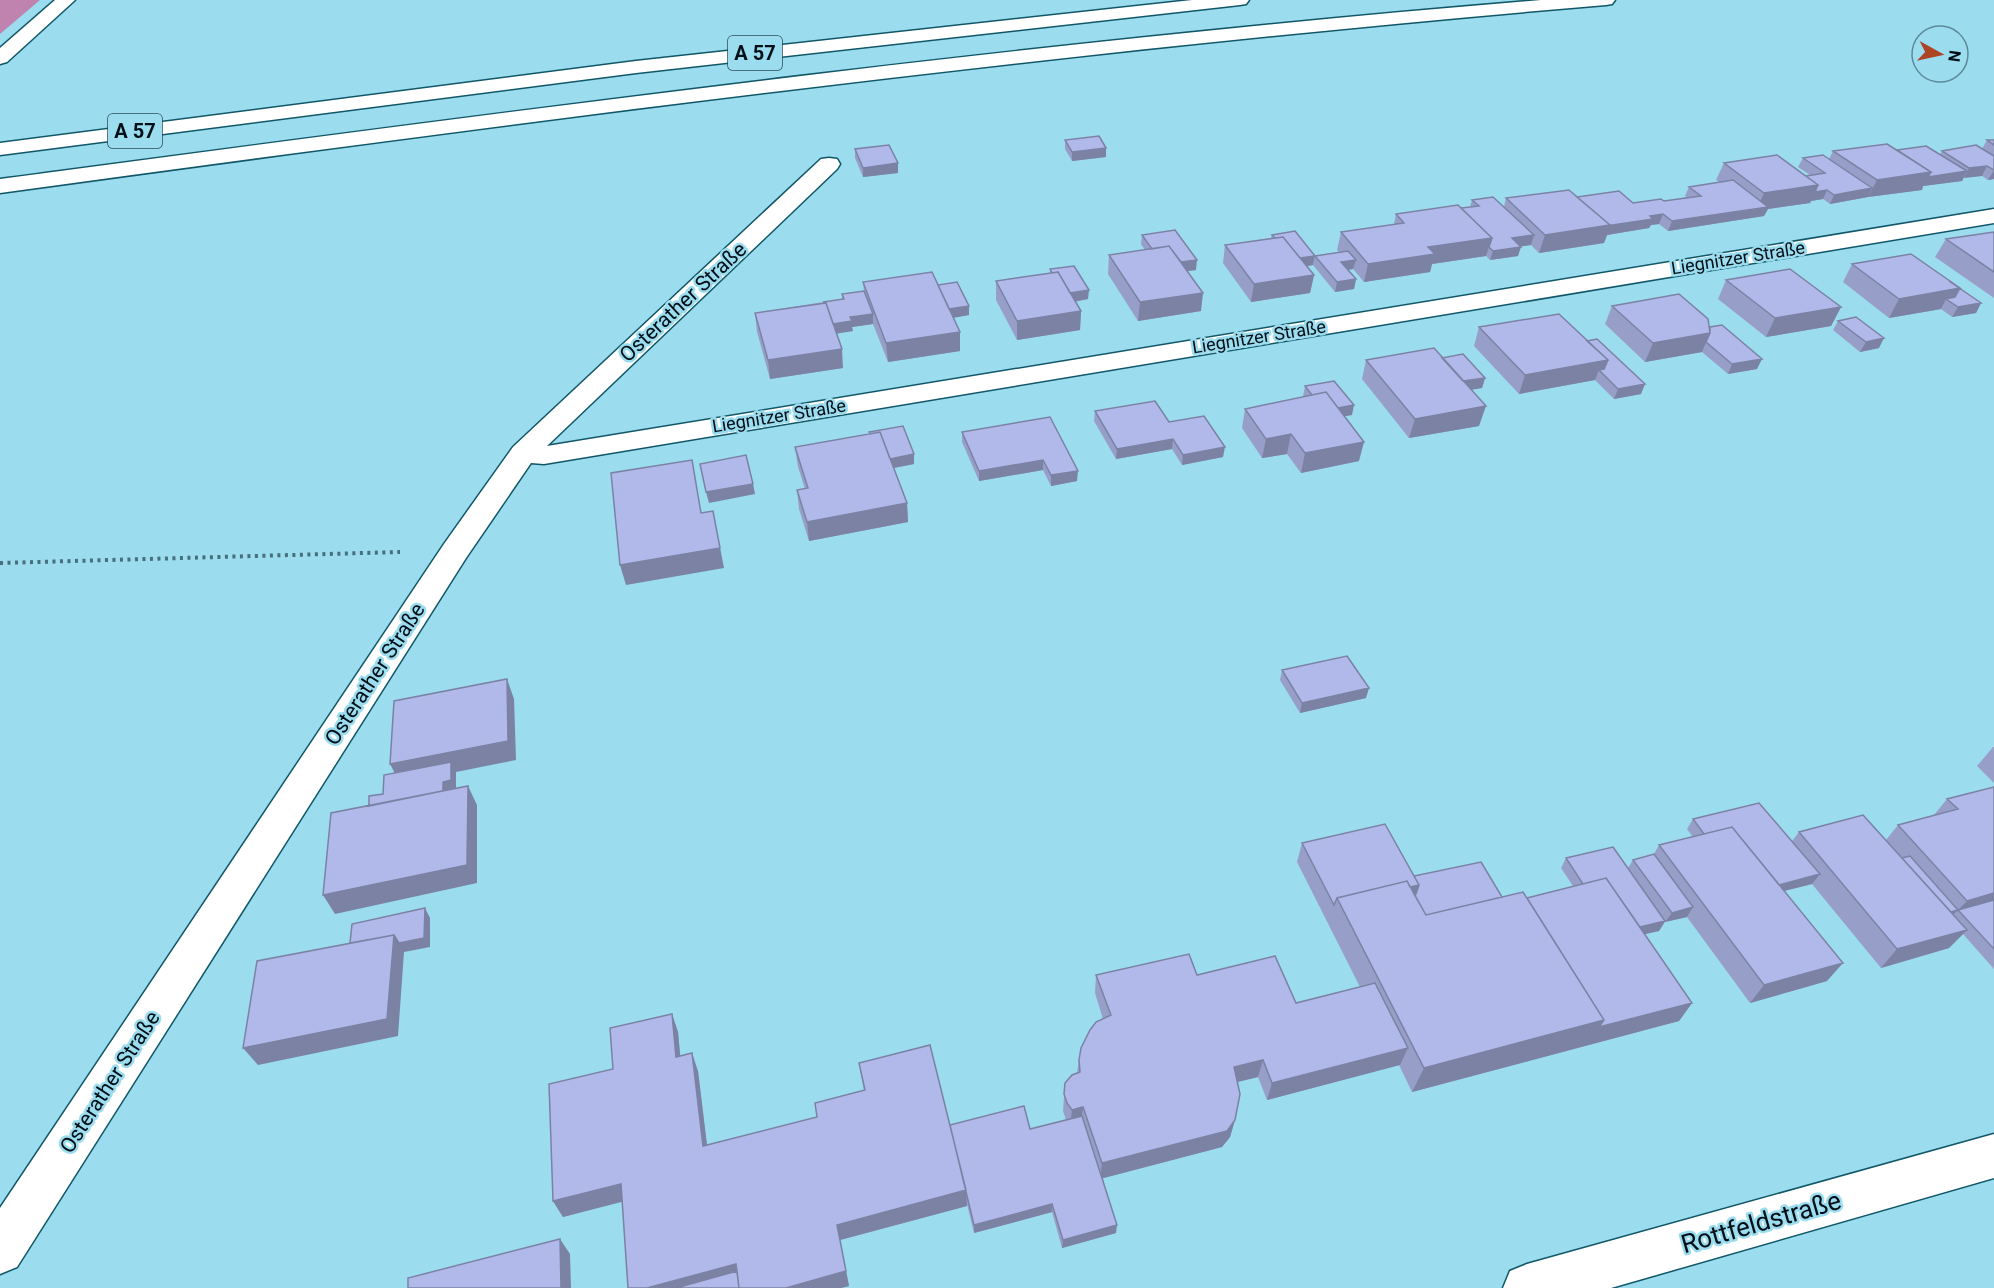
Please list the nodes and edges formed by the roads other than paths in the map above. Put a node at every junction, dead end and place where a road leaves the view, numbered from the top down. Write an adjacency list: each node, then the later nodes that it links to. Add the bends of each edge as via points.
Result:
1 (66, 0): 4 (main road)
2 (1240, 0): 5 (main road, A 57, via 636,67)
3 (1606, 0): 7 (main road, A 57, via 1203,36 946,64)
4 (0, 58)
5 (0, 149)
6 (829, 164): 9 (main road, Osterather Straße)
7 (0, 186)
8 (1994, 216): 9 (main road, Liegnitzer Straße, via 544,455)
9 (524, 453): 11 (main road, Osterather Straße, via 455,551)
10 (1994, 1156): 12 (main road, Rottfeldstraße)
11 (0, 1250)
12 (1527, 1288)

